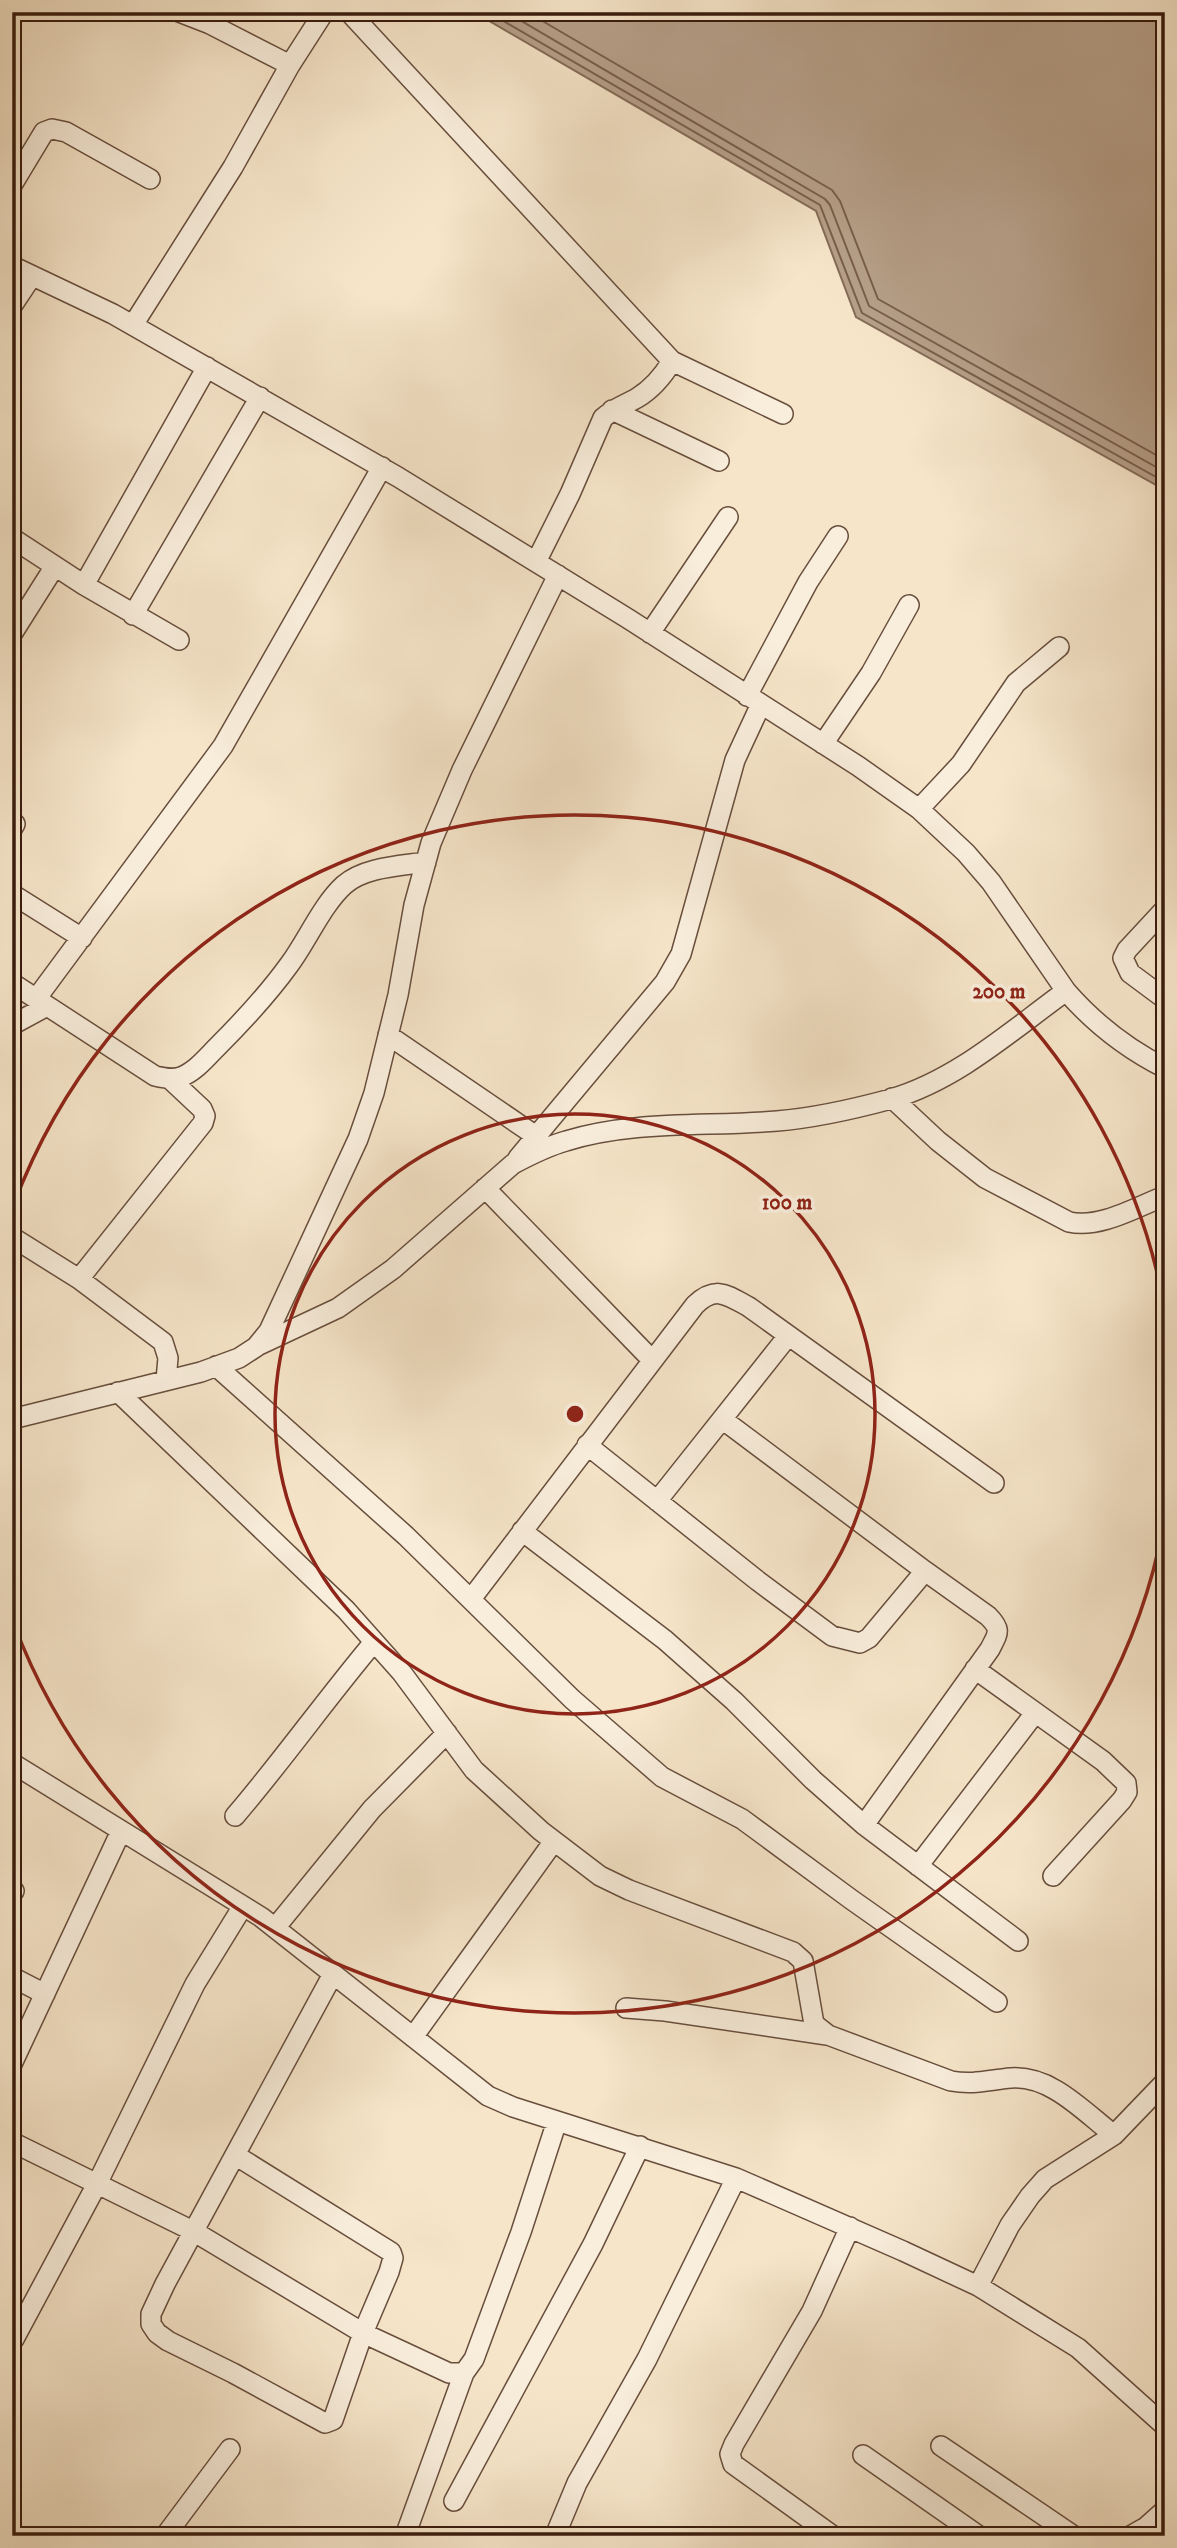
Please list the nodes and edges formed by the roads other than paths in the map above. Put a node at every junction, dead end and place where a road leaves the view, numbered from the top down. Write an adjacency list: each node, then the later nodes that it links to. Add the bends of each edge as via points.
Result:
1 (180, 12): 4 (street)
2 (324, 12): 4 (street)
3 (349, 12): 11 (street)
4 (290, 65): 10 (street, via 233,167)
5 (150, 179): 6 (street, via 66,132 52,129 44,132)
6 (12, 185)
7 (12, 266): 8 (street)
8 (32, 276): 9 (street); 10 (street)
9 (12, 306)
10 (133, 325): 12 (street)
11 (672, 361): 14 (street, via 653,386); 15 (street)
12 (207, 367): 13 (street); 24 (street)
13 (260, 397): 17 (street); 26 (street)
14 (612, 410): 16 (street); 21 (street, via 597,429)
15 (783, 414)
16 (719, 461)
17 (382, 467): 21 (street); 37 (street, via 223,746)
18 (728, 517): 27 (street)
19 (838, 536): 31 (street, via 807,582)
20 (12, 538): 22 (street)
21 (536, 562): 23 (street)
22 (55, 566): 24 (street); 28 (street)
23 (558, 575): 27 (street); 34 (street, via 462,770)
24 (84, 585): 26 (street)
25 (909, 604): 32 (street, via 871,673)
26 (133, 615): 29 (street)
27 (650, 633): 31 (street)
28 (12, 634)
29 (179, 640)
30 (1059, 647): 33 (street, via 1016,683 961,764)
31 (754, 700): 32 (street); 47 (street, via 681,954 665,982)
32 (823, 744): 33 (street)
33 (919, 809): 39 (street, via 991,882)
34 (426, 862): 43 (street); 45 (street, via 386,868 345,884 289,965 235,1029 197,1067)
35 (12, 894): 37 (street)
36 (1165, 909): 40 (street, via 1123,958 1130,973)
37 (82, 938): 41 (street)
38 (12, 984): 41 (street)
39 (1066, 991): 44 (street, via 1105,1030); 46 (street, via 932,1084)
40 (1165, 999)
41 (42, 1003): 42 (street); 45 (street, via 133,1063)
42 (12, 1025)
43 (388, 1035): 47 (street); 54 (street, via 358,1139 269,1331)
44 (1165, 1068)
45 (170, 1079): 52 (street, via 202,1110 203,1123)
46 (892, 1098): 48 (street, via 778,1121 611,1130 565,1141); 50 (street, via 985,1178 1069,1222 1097,1223)
47 (536, 1136): 48 (street)
48 (513, 1164): 49 (street)
49 (485, 1188): 54 (street, via 393,1269 338,1308); 55 (street)
50 (1165, 1196)
51 (12, 1237): 52 (street)
52 (79, 1279): 57 (street, via 163,1342 168,1358)
53 (789, 1336): 55 (street, via 749,1307 715,1292 695,1305); 60 (street); 62 (street)
54 (257, 1347): 56 (street)
55 (652, 1360): 61 (street)
56 (216, 1366): 57 (street); 66 (street)
57 (166, 1380): 58 (street)
58 (118, 1392): 59 (street); 67 (street)
59 (12, 1419)
60 (722, 1419): 63 (street); 65 (street)
61 (587, 1445): 63 (street); 64 (street)
62 (994, 1483)
63 (657, 1501): 65 (street, via 832,1636 848,1642 869,1638)
64 (522, 1531): 66 (street); 73 (street, via 665,1640)
65 (925, 1571): 68 (street, via 997,1625 998,1634)
66 (471, 1599): 84 (street, via 572,1699 662,1777 742,1819)
67 (374, 1642): 70 (street); 72 (street)
68 (975, 1670): 69 (street); 73 (street)
69 (1035, 1713): 76 (street); 77 (street, via 1102,1761 1126,1783 1127,1792)
70 (447, 1734): 75 (street, via 474,1770); 79 (street, via 372,1809)
71 (12, 1763): 74 (street)
72 (235, 1816)
73 (864, 1825): 76 (street)
74 (121, 1831): 78 (street); 83 (street)
75 (554, 1841): 86 (street, via 600,1876 629,1890 793,1952 803,1961 814,2024); 87 (street)
76 (918, 1866): 80 (street)
77 (1053, 1877)
78 (243, 1906): 79 (street); 96 (street, via 195,1984)
79 (275, 1928): 81 (street)
80 (1018, 1941)
81 (333, 1974): 87 (street); 94 (street)
82 (12, 1978): 83 (street)
83 (45, 1994): 88 (street)
84 (997, 2002)
85 (626, 2008): 86 (street)
86 (828, 2035): 91 (street, via 951,2081 1032,2079 1046,2084)
87 (413, 2037): 90 (street, via 488,2096)
88 (12, 2064)
89 (1165, 2082): 91 (street)
90 (557, 2121): 93 (street); 102 (street, via 512,2258 474,2359)
91 (1114, 2135): 99 (street, via 1045,2179 1010,2225)
92 (12, 2142): 96 (street)
93 (640, 2146): 95 (street); 107 (street, via 593,2244)
94 (235, 2155): 98 (street); 100 (street, via 391,2252 389,2272)
95 (736, 2178): 97 (street); 111 (street, via 647,2359 577,2483)
96 (97, 2184): 98 (street); 101 (street)
97 (850, 2228): 99 (street); 112 (street, via 811,2311 730,2454 733,2464)
98 (193, 2231): 100 (street); 100 (street, via 151,2314 151,2323 168,2341 325,2423 333,2420)
99 (978, 2286): 103 (street, via 1078,2348)
100 (363, 2333): 102 (street, via 449,2373)
101 (14, 2339)
102 (464, 2373): 110 (street)
103 (1165, 2426)
104 (941, 2446): 114 (street)
105 (230, 2449): 109 (street)
106 (863, 2455): 113 (street)
107 (454, 2501)
108 (1165, 2510): 115 (street)
109 (164, 2536)
110 (405, 2536)
111 (555, 2536)
112 (833, 2536)
113 (979, 2536)
114 (1074, 2536)
115 (1130, 2536)

